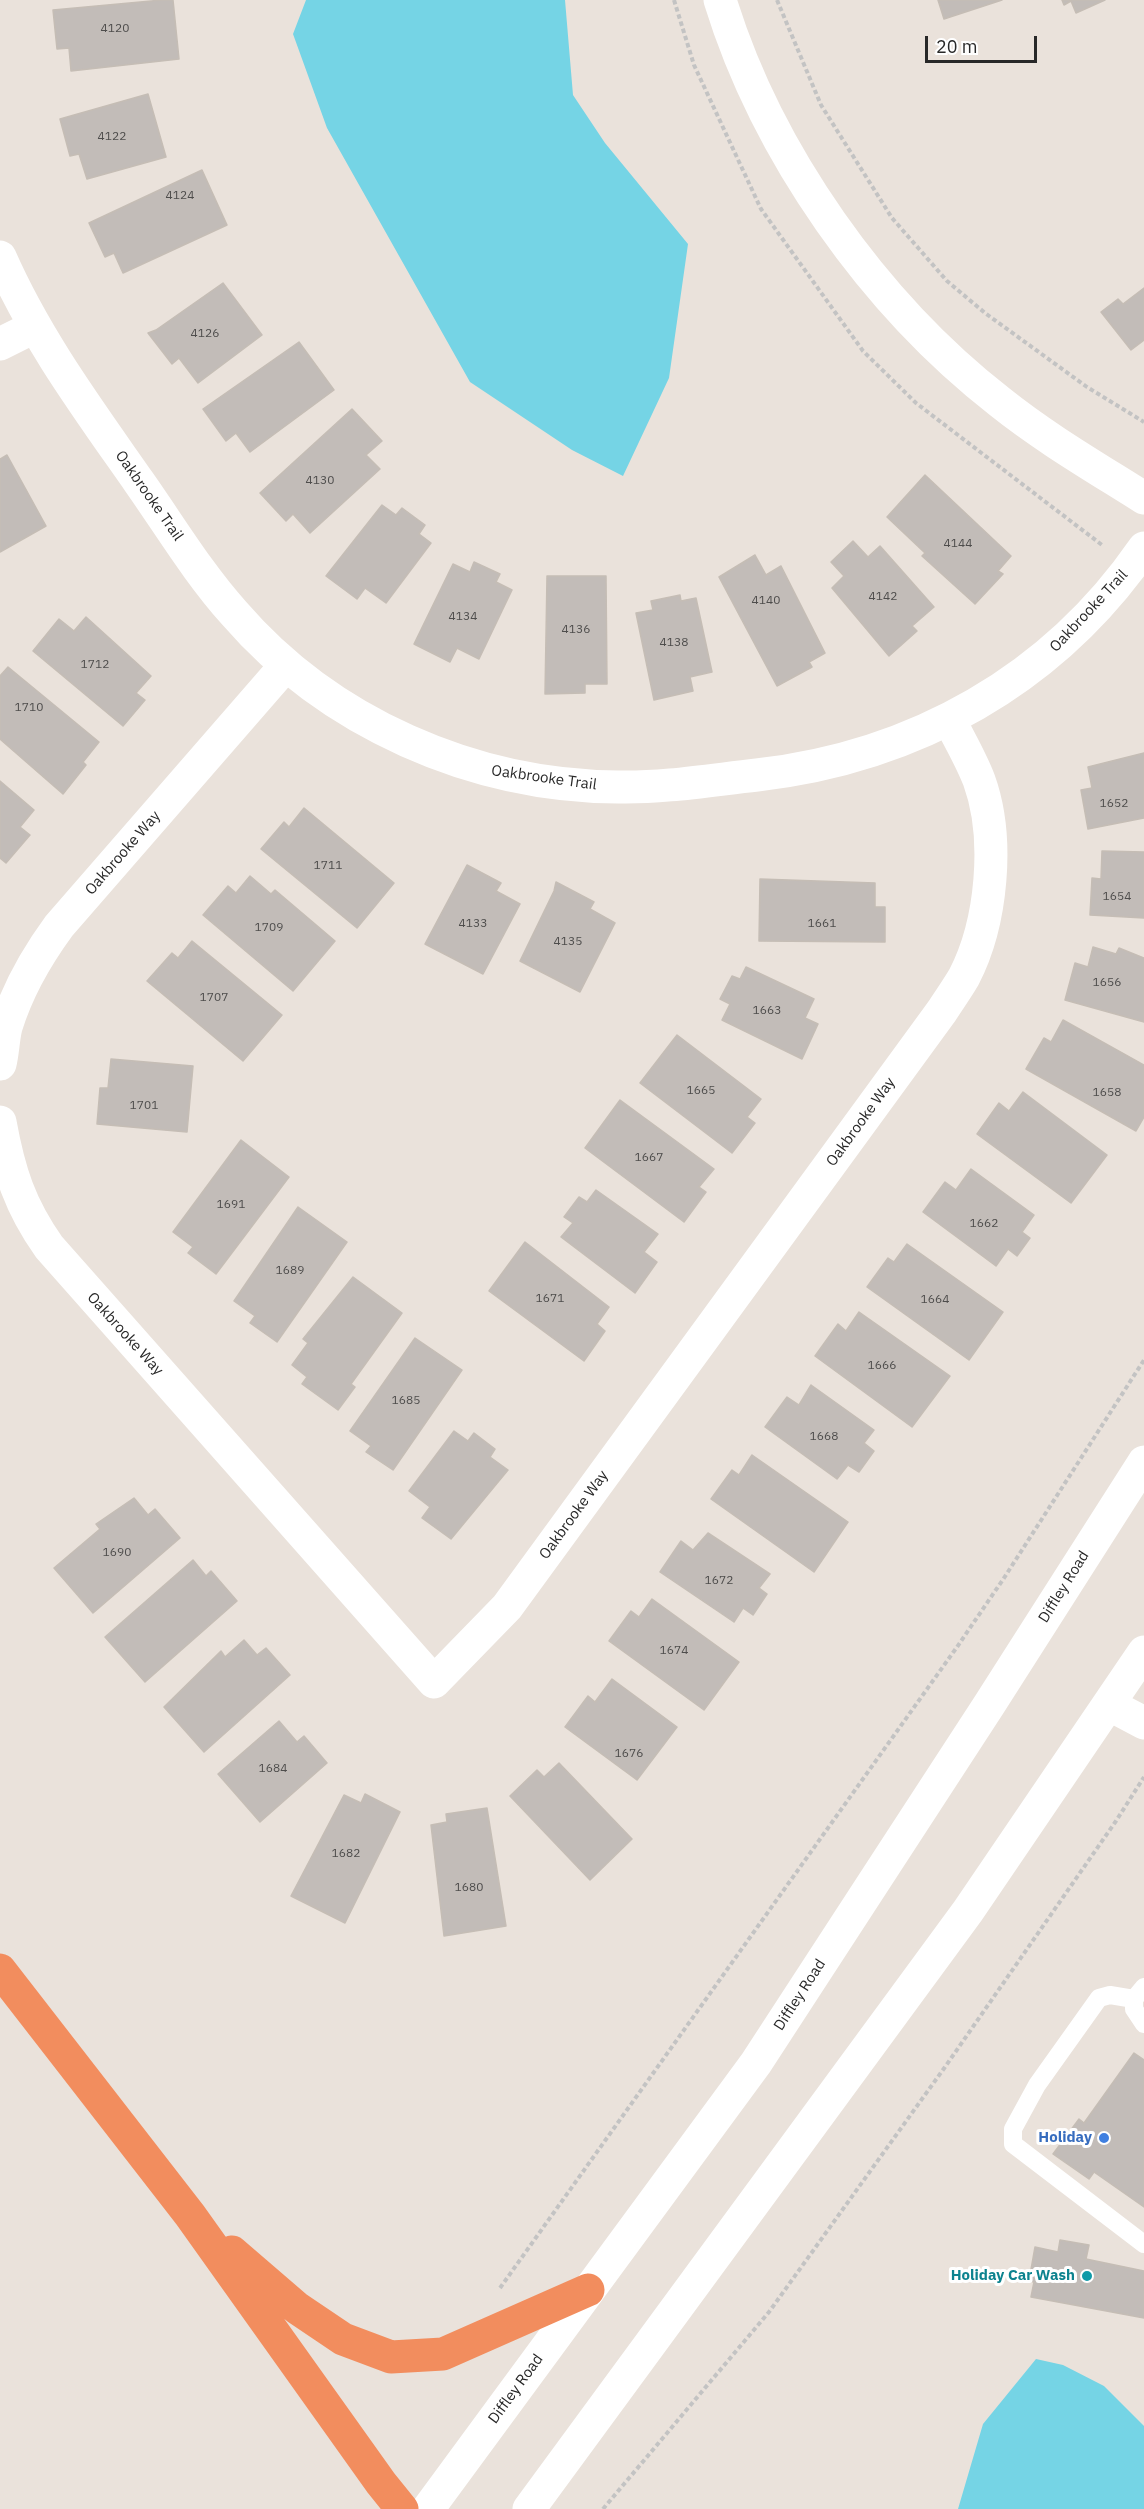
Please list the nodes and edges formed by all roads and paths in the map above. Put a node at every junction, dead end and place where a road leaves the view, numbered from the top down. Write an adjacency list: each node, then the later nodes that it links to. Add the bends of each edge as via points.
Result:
1 (720, 0): 7 (street, via 740,56 778,137 826,214 889,296 953,362 998,401)
2 (777, 0): 6 (path, via 821,105 892,218 947,281 985,313 1087,387)
3 (0, 257): 4 (street, Oakbrooke Trail)
4 (33, 327): 5 (street); 9 (street, Oakbrooke Trail, via 219,595)
5 (0, 344)
6 (1144, 422)
7 (1144, 498)
8 (1144, 548): 10 (street, Oakbrooke Trail, via 1074,632 1052,652)
9 (286, 664): 10 (street, Oakbrooke Trail, via 369,722 442,756 511,776 617,788 822,765 865,753); 11 (street, Oakbrooke Way, via 46,944 23,985 6,1028)
10 (949, 719): 12 (street, Oakbrooke Way, via 980,782 992,847 985,913 964,976 507,1607 434,1682 49,1247 35,1228 16,1186)
11 (0, 1064)
12 (0, 1122)
13 (1144, 1360): 25 (path, via 957,1647)
14 (1144, 1462): 24 (street, Diffley Road, via 756,2063)
15 (1144, 1653): 16 (street)
16 (1110, 1705): 17 (street); 28 (street, via 968,1911)
17 (1144, 1723)
18 (1144, 1778): 29 (path, via 770,2312)
19 (0, 1970): 22 (highway)
20 (1139, 1993): 21 (lane, via 1134,2009); 23 (lane, via 1099,1998 1037,2085 1013,2129 1013,2144)
21 (1144, 2024)
22 (190, 2215): 24 (highway, via 297,2308 343,2339 391,2357 443,2355); 26 (highway)
23 (1144, 2244)
24 (588, 2290): 27 (street, Diffley Road)
25 (492, 2295)
26 (402, 2509)
27 (428, 2509)
28 (529, 2509)
29 (603, 2509)

